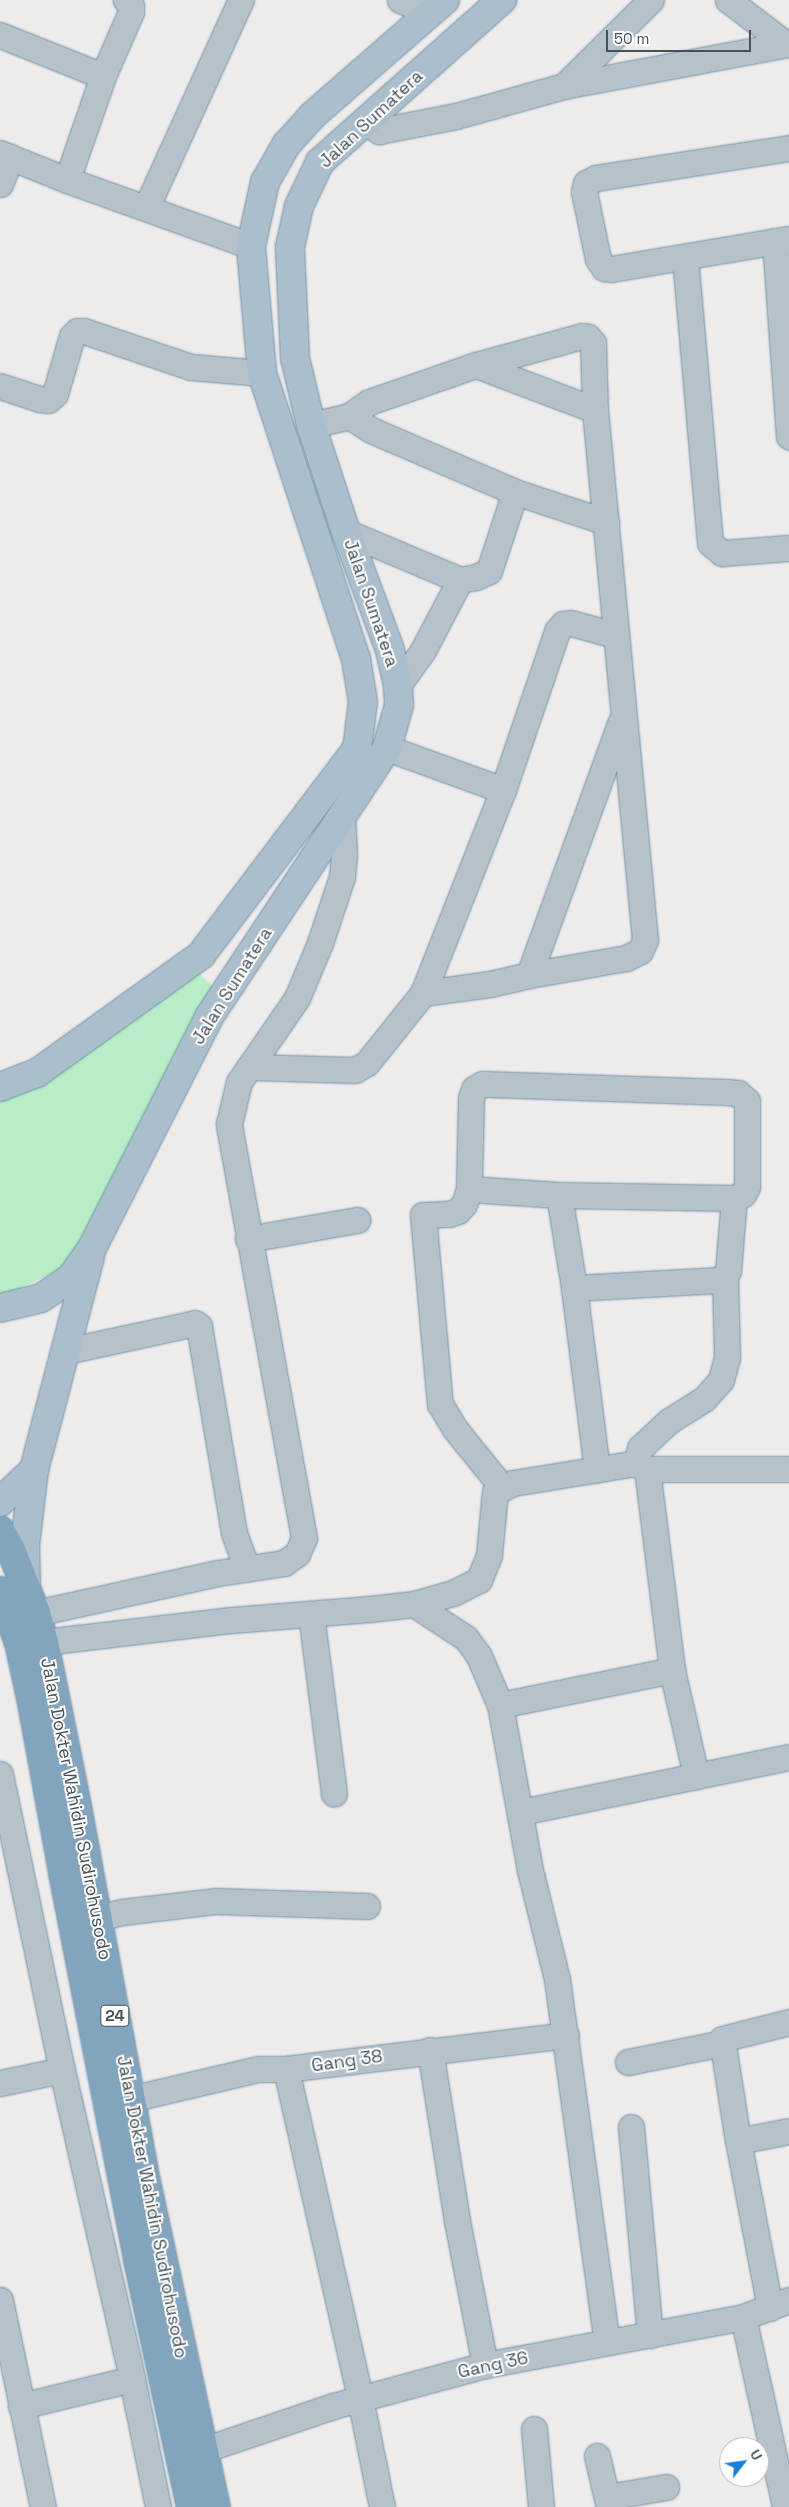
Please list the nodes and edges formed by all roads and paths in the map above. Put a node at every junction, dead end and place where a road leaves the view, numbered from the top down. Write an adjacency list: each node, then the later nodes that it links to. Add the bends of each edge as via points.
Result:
1 (126, 0): 11 (street, via 132,6 131,12)
2 (241, 0): 19 (street)
3 (400, 0): 7 (street)
4 (502, 0): 13 (main road, Jalan Sumatera)
5 (650, 0): 12 (street)
6 (728, 0): 9 (street)
7 (438, 6): 10 (main road, Jalan Sumatera)
8 (0, 35): 11 (street)
9 (788, 44): 12 (street)
10 (372, 64): 13 (main road); 21 (main road, Jalan Sumatera, via 313,115 286,145 265,182)
11 (103, 76): 17 (street)
12 (564, 86): 14 (street, via 456,116 379,131)
13 (398, 93): 14 (main road, Jalan Sumatera)
14 (368, 120): 28 (main road, Jalan Sumatera, via 320,162 299,206 290,247 295,358)
15 (789, 148): 22 (street, via 596,178 586,183 584,192 598,259 604,268)
16 (5, 155): 17 (street); 18 (street)
17 (67, 180): 19 (street)
18 (0, 184)
19 (146, 208): 21 (street)
20 (782, 240): 22 (street); 29 (street)
21 (251, 246): 24 (main road, Jalan Sumatera)
22 (685, 257): 33 (street, via 710,543 722,554)
23 (476, 365): 26 (street); 26 (street, via 588,337 593,343); 27 (street, via 369,402)
24 (262, 373): 25 (street, via 191,367 84,331 72,336 55,394 48,400); 41 (main road, Jalan Sumatera, via 356,660 363,702 357,750)
25 (0, 386)
26 (595, 410): 31 (street)
27 (349, 416): 28 (street); 30 (street, via 372,430)
28 (311, 425): 32 (main road, Jalan Sumatera)
29 (789, 436)
30 (514, 492): 31 (street); 34 (street, via 489,571)
31 (606, 522): 35 (street)
32 (346, 532): 34 (street); 36 (main road, Jalan Sumatera, via 390,650)
33 (789, 548)
34 (460, 580): 36 (street, via 422,652)
35 (615, 635): 37 (street); 39 (street, via 571,623 563,624 557,630)
36 (398, 685): 38 (main road, Jalan Sumatera, via 399,705)
37 (622, 715): 43 (street); 43 (street, via 645,940 640,950 626,958)
38 (387, 748): 39 (street); 40 (main road, Jalan Sumatera)
39 (503, 790): 44 (street)
40 (342, 817): 42 (main road, Jalan Sumatera); 45 (street, via 342,877 320,943 297,998)
41 (245, 898): 42 (main road); 46 (main road, Jalan Sumatera, via 201,954 37,1073)
42 (272, 921): 52 (main road, Jalan Sumatera, via 209,1017)
43 (529, 974): 44 (street, via 490,984)
44 (423, 993): 45 (street, via 361,1068)
45 (249, 1067): 51 (street, via 239,1082 229,1124)
46 (0, 1088)
47 (470, 1189): 48 (street); 49 (street, via 474,1089 482,1084 521,1085 738,1093 747,1101 747,1187 743,1194); 61 (street, via 458,1211 424,1215 440,1404)
48 (559, 1195): 49 (street); 54 (street)
49 (734, 1198): 53 (street)
50 (356, 1220): 51 (street)
51 (248, 1239): 64 (street, via 304,1538 297,1554 284,1563)
52 (92, 1248): 55 (main road, via 71,1278 41,1298); 56 (main road)
53 (725, 1276): 54 (street, via 719,1280); 57 (street, via 727,1358 721,1380 704,1399 669,1421 640,1448)
54 (574, 1288): 60 (street)
55 (0, 1308)
56 (66, 1351): 59 (main road); 64 (street, via 195,1323 199,1326 234,1533)
57 (642, 1466): 58 (street); 60 (street); 70 (street)
58 (789, 1469)
59 (34, 1470): 62 (main road); 65 (main road, via 25,1545)
60 (597, 1470): 61 (street)
61 (502, 1487): 66 (street, via 494,1492 489,1555 479,1580 453,1593)
62 (0, 1502)
63 (0, 1530): 65 (highway, Jalan Dokter Wahidin Sudirohusodo / 24, via 11,1550)
64 (246, 1569): 67 (street)
65 (13, 1590): 67 (highway, Jalan Dokter Wahidin Sudirohusodo / 24); 91 (highway, Jalan Dokter Wahidin Sudirohusodo / 24, via 19,1644 62,1873)
66 (414, 1604): 68 (street); 71 (street, via 466,1638 479,1656)
67 (36, 1613): 69 (highway, Jalan Dokter Wahidin Sudirohusodo / 24)
68 (311, 1614): 69 (street); 75 (street)
69 (44, 1642): 78 (highway, Jalan Dokter Wahidin Sudirohusodo / 24)
70 (672, 1670): 71 (street); 74 (street)
71 (500, 1705): 76 (street)
72 (789, 1757): 74 (street)
73 (0, 1774): 85 (street)
74 (696, 1776): 76 (street)
75 (334, 1794)
76 (521, 1812): 80 (street, via 530,1870 557,1979)
77 (367, 1906): 78 (street, via 216,1901 122,1912)
78 (98, 1918): 87 (highway, Jalan Dokter Wahidin Sudirohusodo / 24)
79 (789, 2022): 81 (street, via 722,2039)
80 (566, 2035): 82 (street, Gang 38); 96 (street)
81 (723, 2043): 83 (street); 90 (street)
82 (430, 2050): 84 (street, Gang 38); 97 (street, via 457,2221)
83 (628, 2062)
84 (286, 2069): 87 (street, Gang 38, via 258,2069); 99 (street)
85 (62, 2070): 86 (street); 98 (street)
86 (0, 2083)
87 (130, 2099): 91 (highway, Jalan Dokter Wahidin Sudirohusodo / 24)
88 (631, 2126): 95 (street)
89 (789, 2131): 90 (street)
90 (738, 2140): 93 (street)
91 (135, 2183): 102 (highway, Jalan Dokter Wahidin Sudirohusodo / 24); 108 (highway, Jalan Dokter Wahidin Sudirohusodo / 24, via 153,2333)
92 (0, 2300): 100 (street)
93 (779, 2304): 94 (street, Gang 36)
94 (743, 2317): 95 (street, Gang 36); 112 (street)
95 (650, 2335): 96 (street, Gang 36)
96 (607, 2342): 97 (street, Gang 36)
97 (485, 2365): 99 (street, Gang 36)
98 (132, 2378): 100 (street); 107 (street)
99 (360, 2398): 102 (street, Gang 36); 110 (street)
100 (21, 2406): 106 (street)
101 (534, 2429): 111 (street)
102 (203, 2450): 109 (highway, Jalan Dokter Wahidin Sudirohusodo / 24)
103 (598, 2456): 105 (street)
104 (666, 2487): 105 (street)
105 (608, 2502)
106 (43, 2507)
107 (158, 2507)
108 (191, 2507)
109 (216, 2507)
110 (382, 2507)
111 (541, 2507)
112 (785, 2507)

